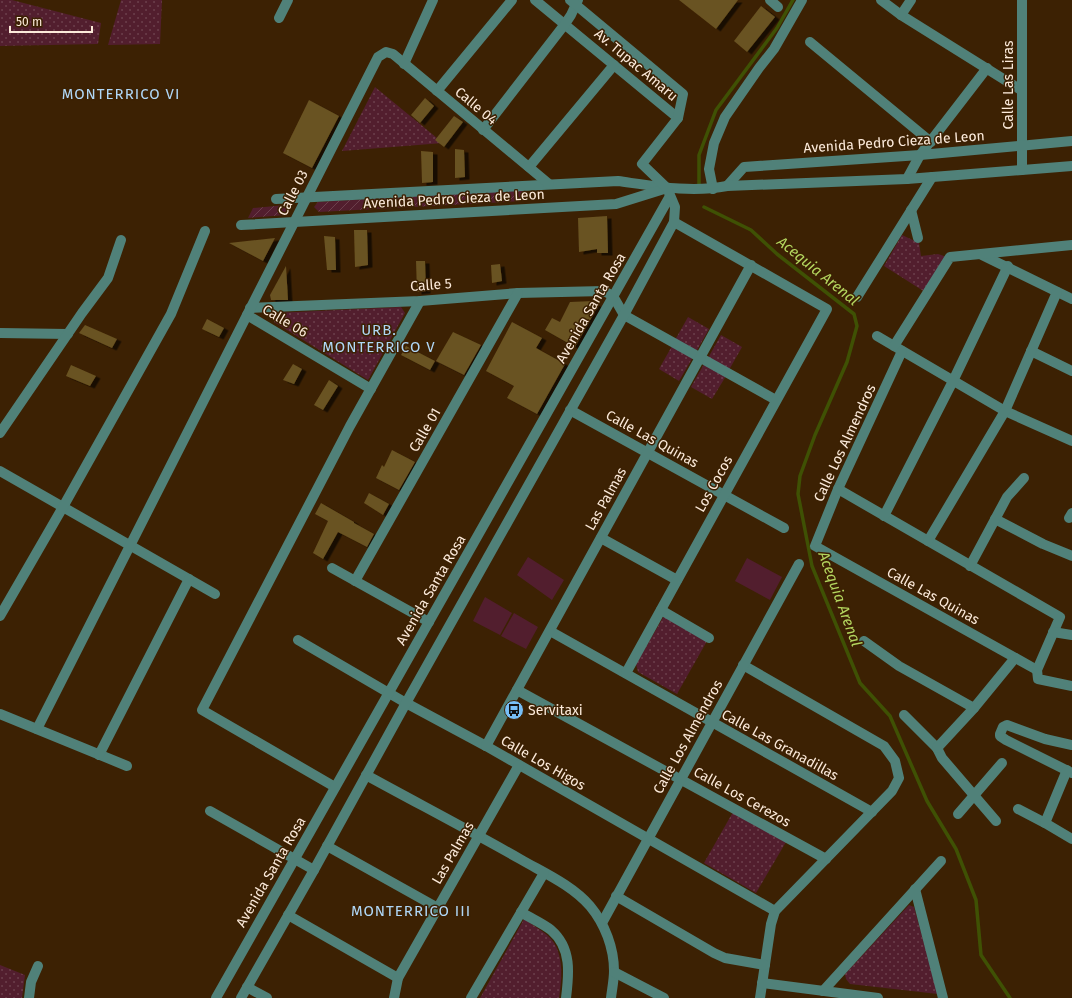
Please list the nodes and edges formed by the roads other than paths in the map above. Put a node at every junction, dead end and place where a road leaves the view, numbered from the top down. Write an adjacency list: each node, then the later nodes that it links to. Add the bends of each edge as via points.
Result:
1 (288, 0): 13 (street)
2 (433, 0): 17 (street)
3 (512, 0): 21 (street)
4 (535, 0): 14 (street, Av. Tupac Amaru)
5 (770, 0): 11 (street)
6 (802, 0): 35 (street, via 774,49 725,117 714,143)
7 (881, 0): 12 (street)
8 (911, 0): 12 (street)
9 (1022, 0): 20 (street, Calle Las Liras)
10 (574, 1): 14 (street, via 571,15); 22 (street, Av. Tupac Amaru, via 683,94)
11 (778, 7)
12 (901, 15): 19 (street)
13 (278, 18)
14 (565, 24): 18 (street, Av. Tupac Amaru); 23 (street)
15 (810, 42): 25 (street)
16 (385, 53): 17 (street, Calle 04, via 393,54); 37 (street, Calle 03, via 375,60)
17 (404, 64): 21 (street, Calle 04)
18 (614, 65): 22 (street, Av. Tupac Amaru); 29 (street)
19 (987, 68): 20 (street); 25 (street)
20 (1021, 90): 26 (street, Calle Las Liras)
21 (437, 91): 23 (street, Calle 04)
22 (678, 118): 36 (street, via 642,164)
23 (483, 130): 29 (street, Calle 04)
24 (1072, 141): 26 (street, Avenida Pedro Cieza de Leon)
25 (931, 142): 27 (street)
26 (1022, 146): 27 (street, Avenida Pedro Cieza de Leon); 30 (street, Calle Las Liras)
27 (920, 155): 32 (street); 34 (street, Avenida Pedro Cieza de Leon, via 744,166)
28 (1072, 166): 30 (street, Avenida Pedro Cieza de Leon)
29 (529, 167): 33 (street, Calle 04)
30 (1022, 170): 31 (street, Avenida Pedro Cieza de Leon)
31 (932, 177): 32 (street, Avenida Pedro Cieza de Leon); 39 (street)
32 (907, 179): 34 (street, Avenida Pedro Cieza de Leon)
33 (549, 184): 36 (street, Avenida Pedro Cieza de Leon, via 618,181); 37 (street, Avenida Pedro Cieza de Leon)
34 (727, 186): 35 (street, Avenida Pedro Cieza de Leon)
35 (708, 188): 36 (street, Avenida Pedro Cieza de Leon)
36 (668, 192): 40 (street, Avenida Pedro Cieza de Leon, via 616,204); 41 (street, via 675,207); 52 (street, Avenida Santa Rosa)
37 (307, 196): 38 (street, Avenida Pedro Cieza de Leon); 40 (street, Calle 03)
38 (276, 199)
39 (911, 210): 44 (street); 53 (street)
40 (294, 222): 42 (street, Avenida Pedro Cieza de Leon); 56 (street, Calle 03)
41 (674, 222): 48 (street); 57 (street)
42 (241, 225)
43 (205, 231): 77 (street, via 171,314)
44 (918, 238)
45 (121, 240): 59 (street, via 108,278)
46 (1072, 245): 47 (street)
47 (982, 254): 49 (street); 61 (street, Calle Los Almendros, via 950,257)
48 (751, 265): 63 (street, Las Palmas); 67 (street, Los Cocos, via 827,309)
49 (1008, 266): 50 (street); 65 (street)
50 (1057, 292): 54 (street); 62 (street)
51 (518, 293): 52 (street, Calle 5, via 604,291); 55 (street, Calle 5); 90 (street, Calle 01)
52 (613, 296): 57 (street); 95 (street, Avenida Santa Rosa)
53 (857, 297)
54 (1072, 299)
55 (420, 300): 56 (street, Calle 5); 66 (street)
56 (249, 312): 66 (street, Calle 06); 83 (street, Calle 03)
57 (624, 315): 63 (street); 68 (street)
58 (0, 333): 59 (street)
59 (68, 334): 70 (street)
60 (877, 336): 61 (street)
61 (898, 349): 65 (street); 75 (street, Calle Los Almendros)
62 (1031, 351): 64 (street); 69 (street)
63 (700, 358): 67 (street); 72 (street, Las Palmas)
64 (1072, 371)
65 (953, 381): 69 (street); 78 (street)
66 (371, 389): 125 (street, via 202,710)
67 (776, 400): 76 (street, Los Cocos)
68 (570, 410): 72 (street, Calle Las Quinas); 109 (street)
69 (1005, 411): 71 (street); 82 (street)
70 (0, 433)
71 (1072, 441)
72 (648, 453): 76 (street, Calle Las Quinas); 81 (street, Las Palmas)
73 (0, 471): 77 (street)
74 (1024, 478): 79 (street, via 1007,497)
75 (838, 489): 78 (street); 84 (street, Calle Los Almendros)
76 (724, 495): 80 (street, Calle Las Quinas); 91 (street, Los Cocos)
77 (63, 507): 83 (street); 94 (street)
78 (884, 516): 82 (street)
79 (995, 519): 85 (street); 87 (street)
80 (784, 528)
81 (601, 538): 91 (street); 96 (street, Las Palmas)
82 (928, 541): 87 (street)
83 (130, 546): 89 (street); 114 (street, Calle 03)
84 (815, 546): 102 (street, Calle Las Quinas)
85 (1072, 556)
86 (799, 564): 103 (street, Calle Los Almendros)
87 (970, 566): 97 (street, via 1060,617)
88 (332, 568): 90 (street)
89 (189, 579): 92 (street); 118 (street)
90 (355, 580): 95 (street)
91 (677, 580): 93 (street, Los Cocos)
92 (215, 594)
93 (661, 610): 99 (street); 105 (street, Los Cocos)
94 (0, 616)
95 (429, 622): 108 (street, Avenida Santa Rosa)
96 (550, 631): 105 (street, Calle Las Granadillas); 107 (street, Las Palmas)
97 (1053, 632): 98 (street); 104 (street)
98 (1072, 635)
99 (709, 638)
100 (298, 640): 108 (street, Calle Los Higos)
101 (864, 641): 110 (street, via 899,666)
102 (1015, 658): 104 (street, Calle Las Quinas); 110 (street)
103 (743, 664): 113 (street, Calle Los Almendros); 129 (street, via 884,746 895,761 899,778 892,791)
104 (1038, 670): 106 (street, Calle Las Quinas, via 1038,679)
105 (626, 673): 113 (street, Calle Las Granadillas)
106 (1072, 686)
107 (518, 690): 116 (street, Las Palmas); 124 (street, Calle Los Cerezos)
108 (388, 693): 109 (street, Calle Los Higos); 125 (street, Avenida Santa Rosa)
109 (406, 703): 116 (street, Calle Los Higos); 123 (street)
110 (974, 708): 117 (street)
111 (0, 714): 114 (street)
112 (904, 715): 117 (street)
113 (712, 722): 124 (street, Calle Los Almendros); 129 (street, Calle Las Granadillas)
114 (37, 729): 118 (street)
115 (1072, 745): 122 (street, via 1045,739 1007,725 1000,734 1006,740)
116 (486, 746): 120 (street, Calle Los Higos)
117 (937, 748): 126 (street, via 942,758)
118 (99, 754): 121 (street)
119 (1002, 763): 126 (street)
120 (519, 765): 133 (street, Las Palmas); 134 (street, Calle Los Higos)
121 (127, 766)
122 (1069, 771): 132 (street)
123 (366, 775): 133 (street); 136 (street)
124 (680, 779): 134 (street, Calle Los Almendros); 138 (street, Calle Los Cerezos)
125 (335, 787): 137 (street, Avenida Santa Rosa)
126 (975, 796): 130 (street); 131 (street)
127 (1018, 809): 132 (street)
128 (210, 810): 137 (street)
129 (872, 812): 138 (street)
130 (958, 814)
131 (996, 821)
132 (1045, 823): 135 (street)
133 (479, 836): 141 (street); 144 (street, Las Palmas)
134 (648, 838): 143 (street, Calle Los Almendros); 145 (street, Calle Los Higos)
135 (1072, 839)
136 (327, 846): 140 (street); 144 (street)
137 (294, 859): 140 (street); 157 (street, Avenida Santa Rosa)
138 (826, 859): 145 (street)
139 (941, 861): 142 (street)
140 (314, 870): 147 (street)
141 (544, 873): 146 (street); 148 (street, via 577,893)
142 (914, 889): 155 (street); 167 (street)
143 (616, 896): 148 (street, Calle Los Almendros); 149 (street, via 714,953 725,958)
144 (438, 908): 152 (street, Las Palmas)
145 (775, 911): 149 (street)
146 (521, 912): 161 (street); 162 (street, via 550,930 564,948 569,974)
147 (288, 915): 152 (street); 154 (street)
148 (602, 923): 151 (street, via 611,948)
149 (765, 965): 153 (street)
150 (38, 966): 156 (street, via 31,982)
151 (614, 972): 163 (street); 164 (street)
152 (398, 978): 160 (street, Las Palmas)
153 (762, 983): 155 (street); 165 (street)
154 (247, 987): 158 (street); 159 (street)
155 (824, 991): 166 (street)
156 (29, 998)
157 (216, 998)
158 (241, 998)
159 (267, 998)
160 (394, 998)
161 (471, 998)
162 (566, 998)
163 (611, 998)
164 (664, 998)
165 (760, 998)
166 (878, 998)
167 (943, 998)

